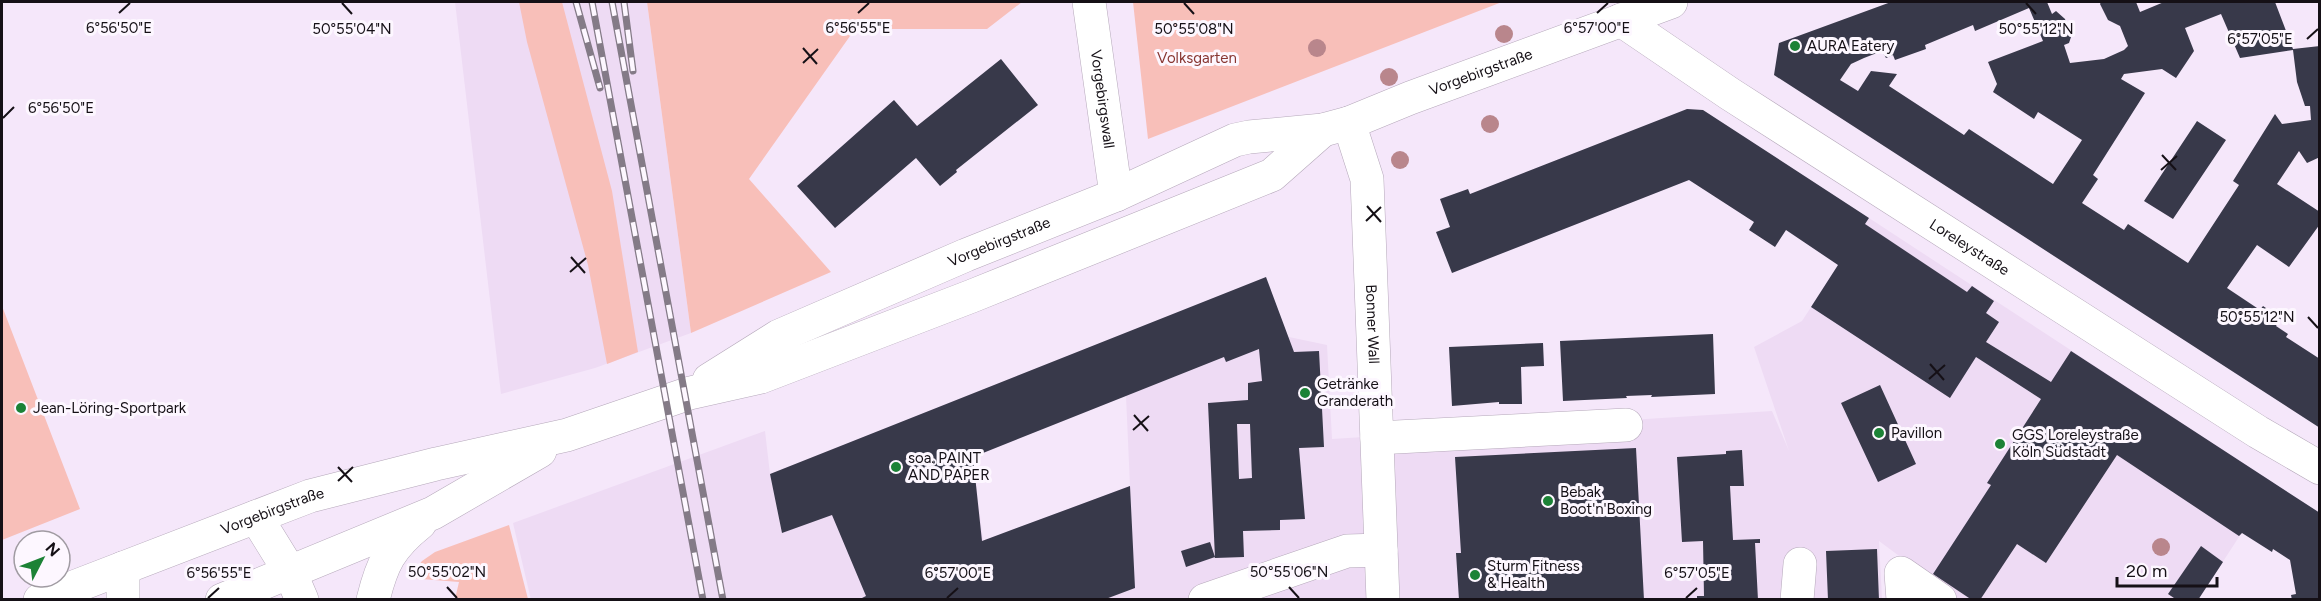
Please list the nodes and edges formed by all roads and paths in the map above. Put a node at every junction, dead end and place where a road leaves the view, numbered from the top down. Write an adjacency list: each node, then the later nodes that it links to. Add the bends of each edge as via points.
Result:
1 (1089, 2): 5 (main road, Vorgebirgswall)
2 (1671, 2): 3 (main road, Vorgebirgstraße)
3 (1622, 20): 4 (main road, Vorgebirgstraße); 10 (main road, Loreleystraße, via 1730,94)
4 (1336, 126): 5 (main road, Vorgebirgstraße, via 1235,140); 6 (main road, Vorgebirgstraße, via 1272,175 761,376); 9 (main road, Bonner Wall, via 1367,179)
5 (1116, 195): 6 (main road, Vorgebirgstraße, via 779,336)
6 (690, 393): 8 (main road, Vorgebirgstraße)
7 (1626, 425): 9 (main road)
8 (567, 435): 11 (main road, Vorgebirgstraße); 12 (main road, Vorgebirgstraße, via 310,496)
9 (1377, 438): 13 (main road, Bonner Wall)
10 (2319, 468)
11 (433, 513): 16 (main road, Vorgebirgstraße); 21 (main road, via 400,538 386,560)
12 (256, 517): 15 (main road, Vorgebirgstraße); 16 (main road); 17 (main road)
13 (1380, 550): 22 (main road, via 1347,551); 23 (main road, Bonner Wall)
14 (1800, 564): 24 (main road)
15 (123, 568): 18 (main road, Vorgebirgstraße); 19 (main road)
16 (296, 586): 17 (main road, Vorgebirgstraße)
17 (254, 593): 20 (main road, Vorgebirgstraße)
18 (40, 600)
19 (123, 600)
20 (222, 600)
21 (373, 600)
22 (1205, 600)
23 (1383, 600)
24 (1797, 600)
25 (1903, 600): 26 (main road, via 1901,573)
26 (1940, 600)

